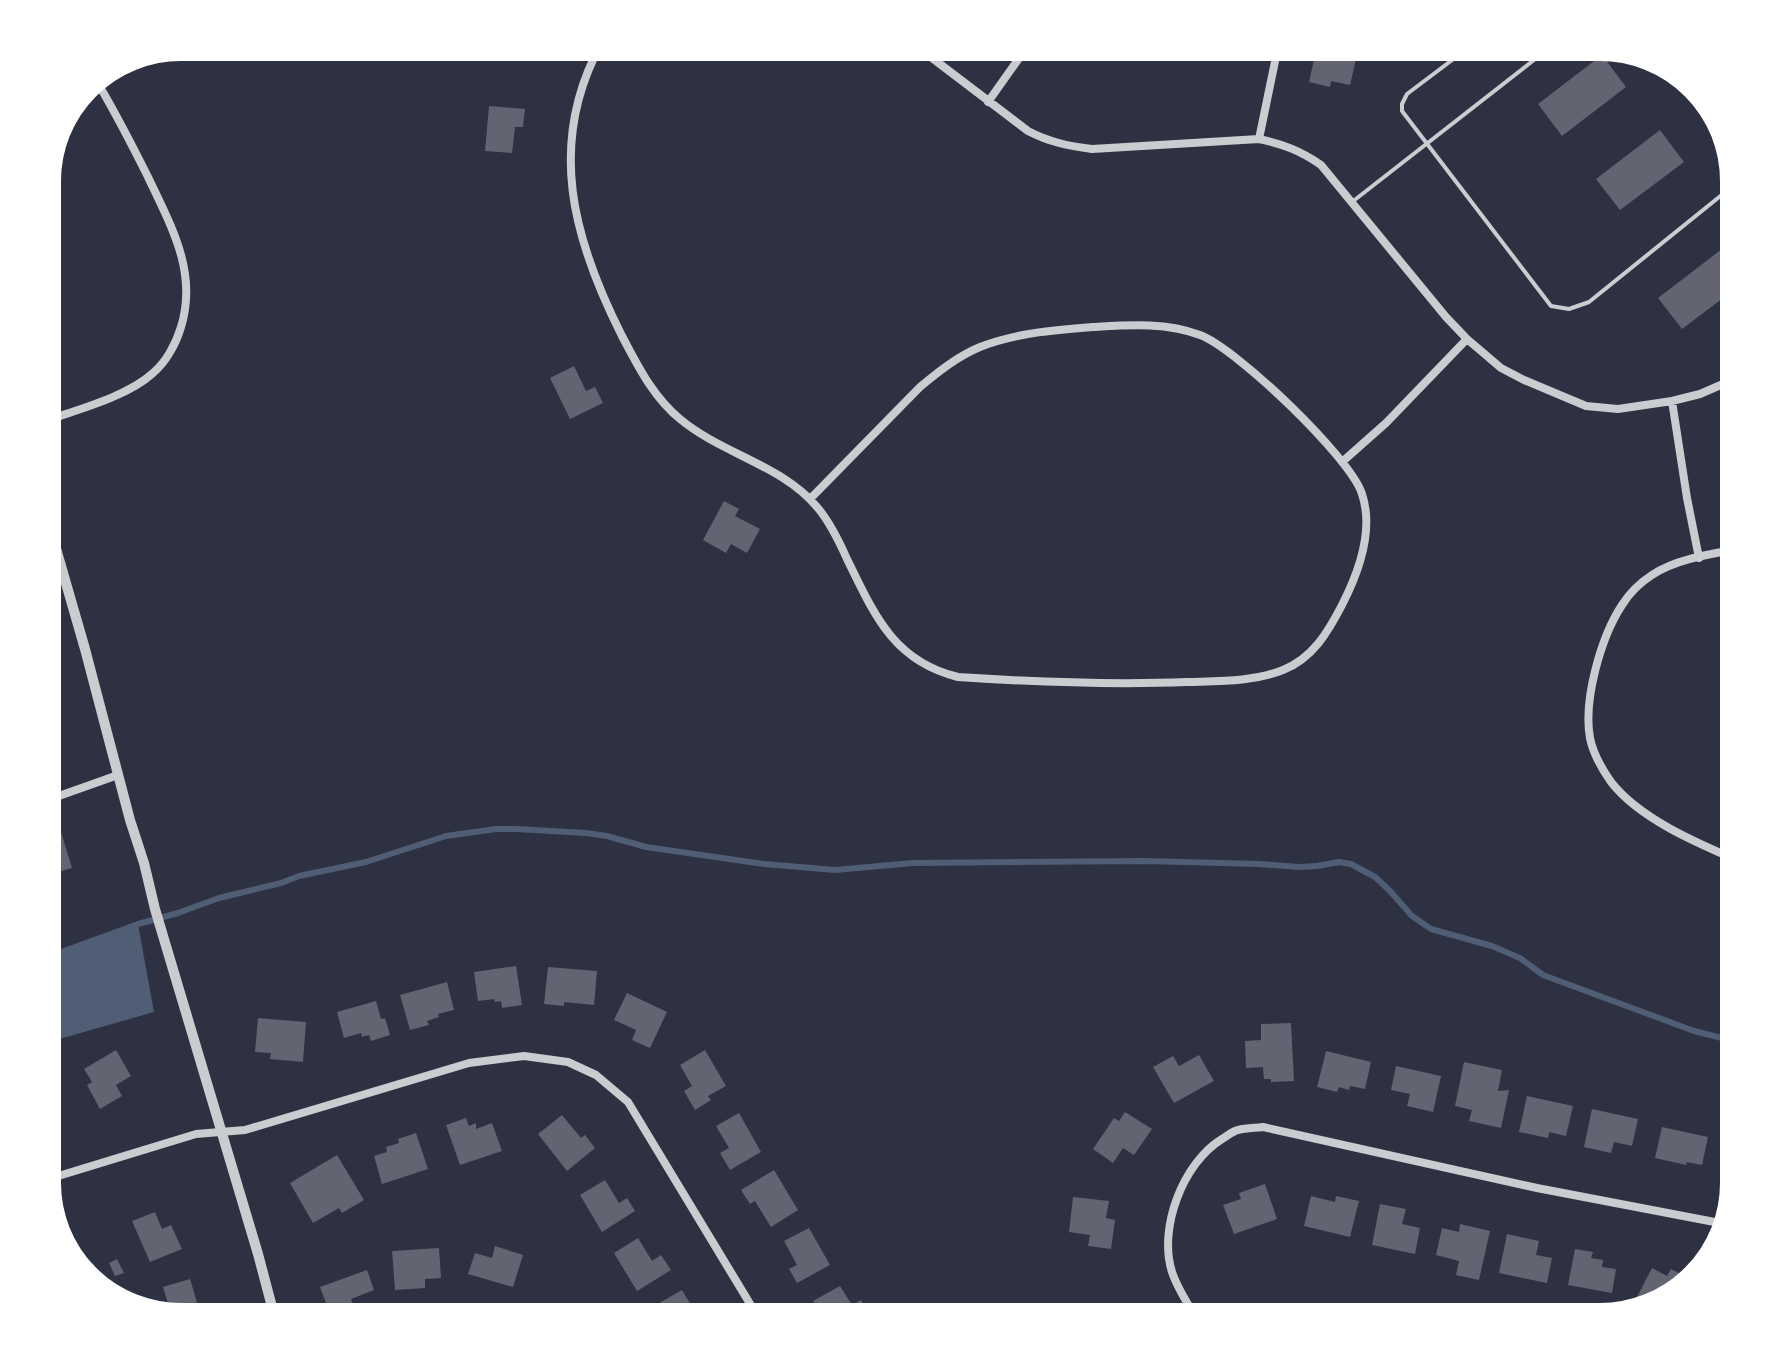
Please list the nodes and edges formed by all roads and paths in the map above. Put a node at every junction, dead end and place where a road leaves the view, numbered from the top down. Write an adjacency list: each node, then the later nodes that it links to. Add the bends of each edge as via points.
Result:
1 (595, 56): 18 (street, via 578,100 571,152 574,204 596,280 661,401 701,435 784,479)
2 (929, 56): 8 (street)
3 (1021, 56): 8 (street)
4 (1276, 56): 9 (street)
5 (1457, 56): 10 (lane, via 1403,101 1404,114)
6 (1539, 56): 10 (lane)
7 (99, 87): 16 (street, via 178,244 185,268 185,314 168,356 154,373 120,394)
8 (988, 102): 9 (street, via 1028,131 1066,146)
9 (1259, 139): 12 (street, via 1305,153)
10 (1425, 143): 11 (lane, via 1551,306 1569,309 1589,302); 12 (lane)
11 (1725, 192)
12 (1352, 202): 13 (street)
13 (1467, 339): 15 (street, via 1501,368 1586,406 1618,409); 17 (street)
14 (1725, 383): 15 (street)
15 (1672, 401): 21 (street)
16 (56, 417)
17 (1342, 462): 18 (street, via 1239,358 1202,335 1138,325 1045,330 978,348 938,372); 18 (street, via 1362,492 1366,510 1362,552 1344,602 1328,631 1300,662 1236,680 1100,684 937,672 916,661 885,629 830,524)
18 (810, 499)
19 (56, 548): 22 (street)
20 (1725, 552): 21 (street)
21 (1699, 558): 24 (street, via 1653,574 1623,603 1590,690 1590,740 1599,764 1633,803)
22 (118, 775): 23 (street); 25 (street)
23 (56, 797)
24 (1725, 855)
25 (221, 1132): 26 (street, via 196,1134); 28 (street); 29 (street, via 245,1130 469,1063 524,1056 568,1062 596,1075 628,1102)
26 (56, 1177)
27 (1718, 1223): 30 (street, via 1263,1127 1237,1130 1211,1146 1187,1176 1173,1207 1168,1243 1172,1270)
28 (272, 1308)
29 (753, 1308)
30 (1191, 1308)

